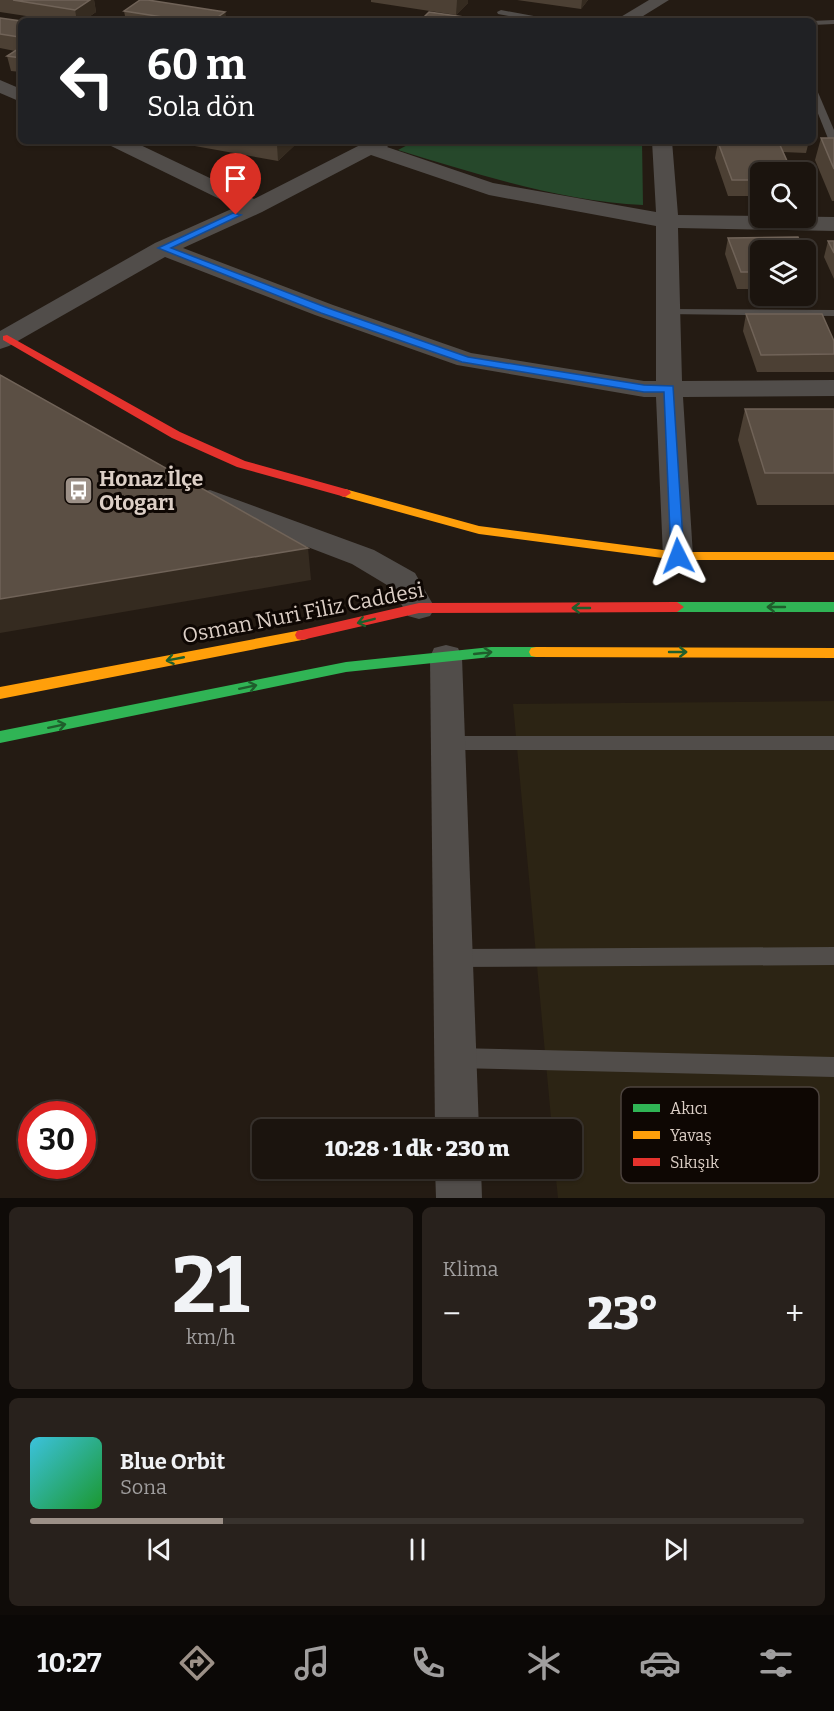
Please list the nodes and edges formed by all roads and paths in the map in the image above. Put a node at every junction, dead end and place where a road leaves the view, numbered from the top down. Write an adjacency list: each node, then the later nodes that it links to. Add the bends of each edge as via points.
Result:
1 (656, 9): 4 (street)
2 (501, 12): 3 (lane)
3 (534, 18)
4 (631, 18)
5 (834, 22): 6 (lane)
6 (816, 23)
7 (0, 86): 8 (street)
8 (18, 95)
9 (818, 112): 10 (lane); 11 (lane)
10 (834, 112)
11 (834, 141)
12 (122, 144): 15 (street)
13 (662, 144): 16 (street)
14 (377, 145): 15 (street); 16 (street, via 489,189)
15 (254, 207): 18 (street)
16 (668, 221): 17 (street); 19 (street)
17 (834, 224)
18 (163, 248): 21 (street); 22 (street, via 466,360 644,389)
19 (668, 312): 20 (lane); 22 (street)
20 (834, 313)
21 (4, 340): 25 (street, via 176,435 241,464 479,530)
22 (669, 388): 23 (street); 25 (street)
23 (834, 388)
24 (188, 487): 28 (street, via 219,504 363,557 404,580)
25 (678, 556): 26 (street)
26 (834, 556)
27 (834, 607): 28 (street, Osman Nuri Filiz Caddesi, one-way to 28)
28 (419, 608): 31 (street, Osman Nuri Filiz Caddesi, one-way to 31, via 334,629)
29 (834, 653): 30 (street, one-way to 29, via 492,652)
30 (446, 657): 32 (street, one-way to 30, via 346,667); 33 (street)
31 (0, 693)
32 (0, 738)
33 (448, 743): 34 (lane); 36 (street)
34 (834, 743)
35 (834, 956): 36 (lane)
36 (454, 958): 37 (street)
37 (456, 1058): 38 (lane); 39 (street)
38 (834, 1067)
39 (457, 1119)
40 (458, 1179): 41 (street)
41 (459, 1198)

